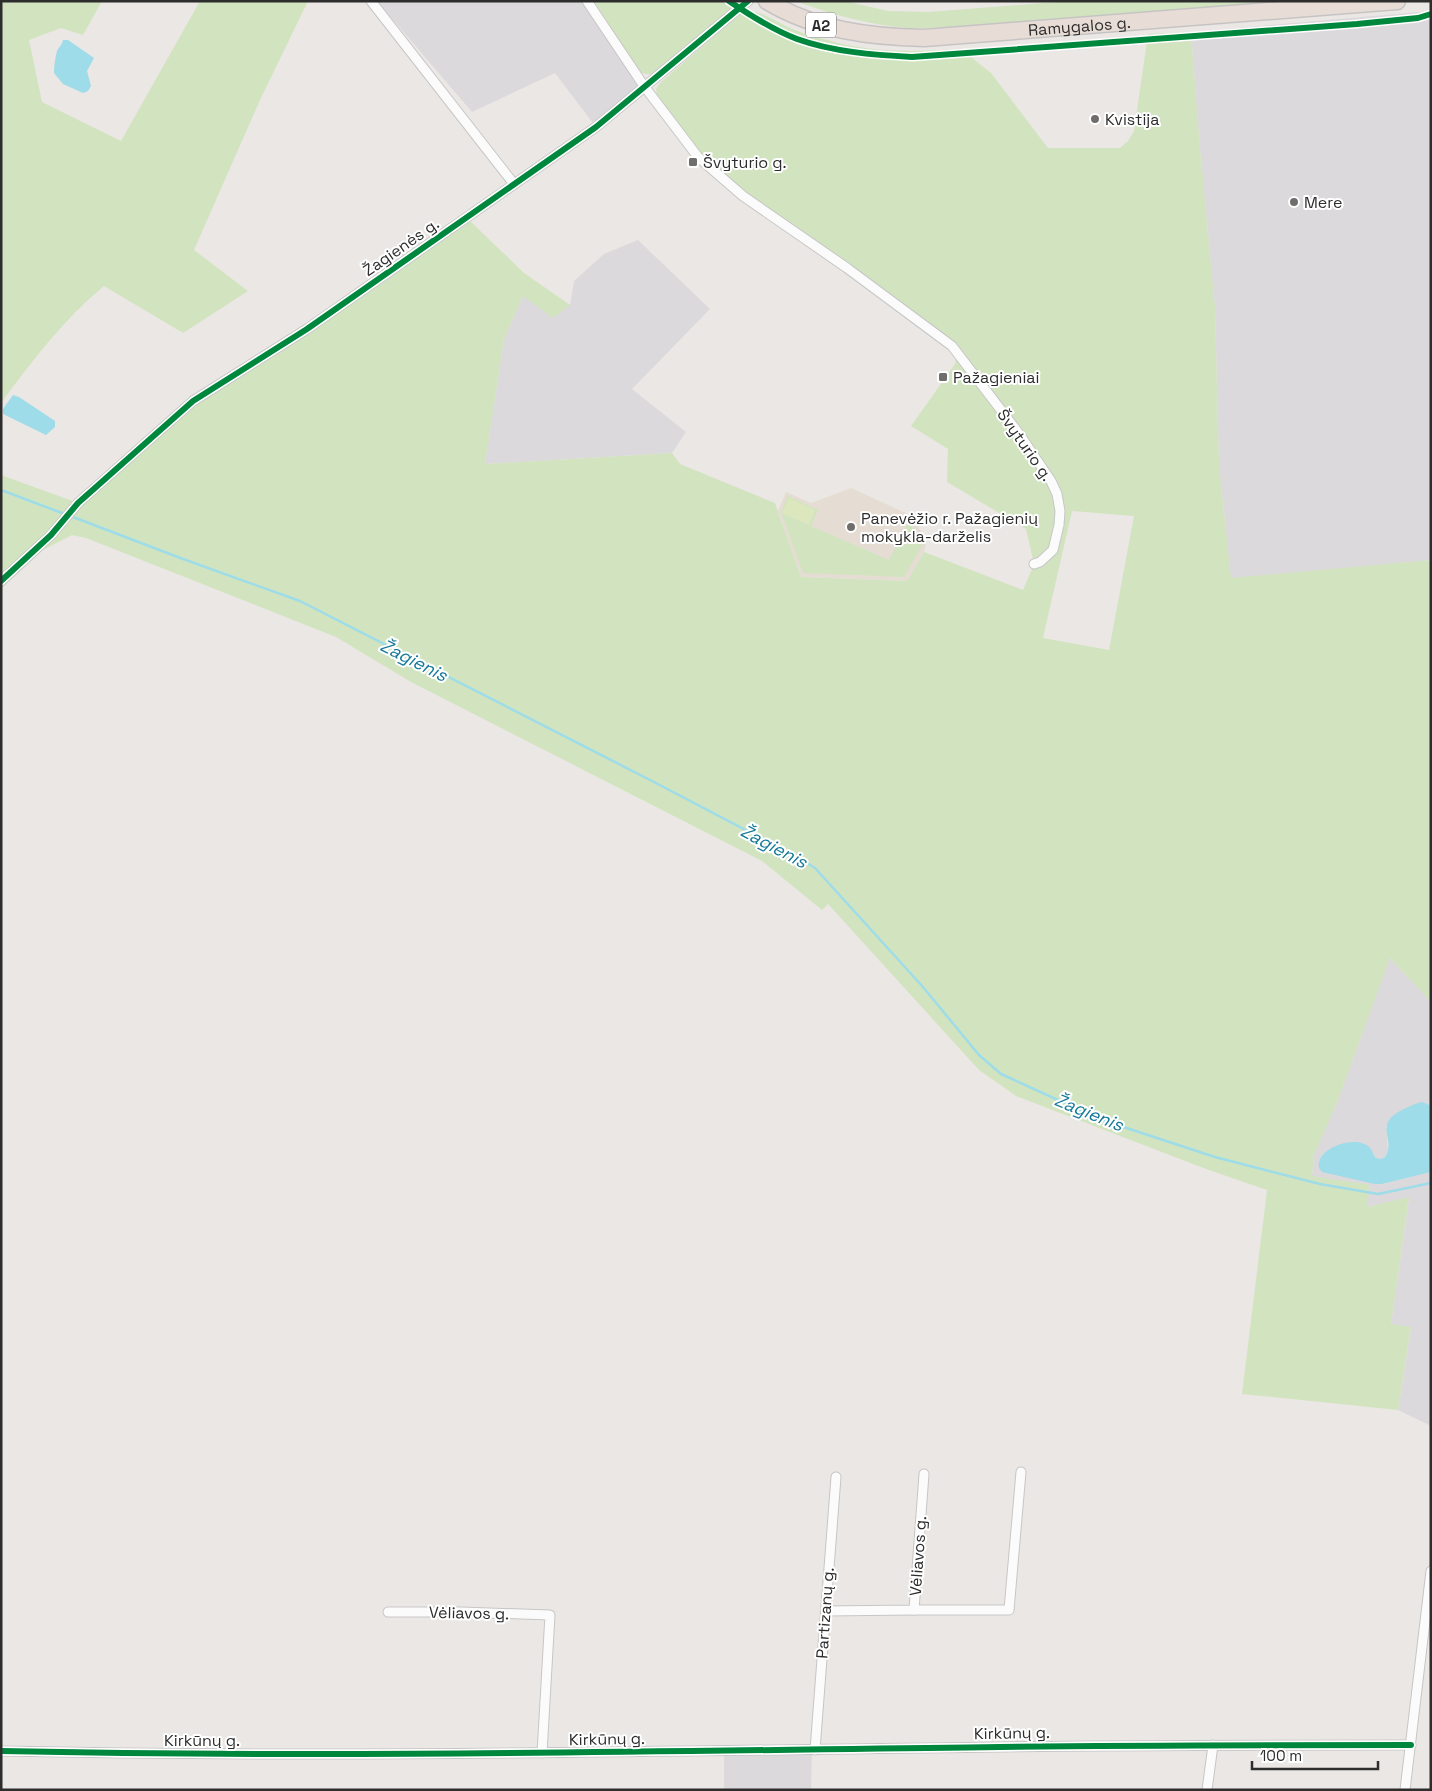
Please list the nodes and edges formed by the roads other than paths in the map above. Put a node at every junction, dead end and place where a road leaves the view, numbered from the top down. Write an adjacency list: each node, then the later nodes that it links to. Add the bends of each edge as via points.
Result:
1 (371, 1): 7 (street)
2 (587, 1): 6 (street, Švyturio g.)
3 (748, 1): 6 (street, Žagienės g.)
4 (767, 1): 5 (highway, Ramygalos g. / A2, via 824,26 880,36 924,38)
5 (1398, 1)
6 (644, 86): 7 (street, Žagienės g., via 596,127); 8 (street, Švyturio g., via 698,157 743,196 952,346 1020,435 1057,494 1059,525 1052,550)
7 (514, 184): 9 (street, Žagienės g., via 307,329 193,401 78,503 51,535)
8 (1034, 564)
9 (1, 581)
10 (1021, 1472): 14 (street, via 1008,1610)
11 (924, 1474): 14 (street, Vėliavos g.)
12 (836, 1477): 15 (street, Partizanų g.)
13 (1431, 1571): 17 (street)
14 (914, 1610): 15 (street, Vėliavos g.)
15 (826, 1611): 20 (street, Partizanų g.)
16 (388, 1612): 22 (street, Vėliavos g., via 550,1615)
17 (1427, 1632): 19 (street)
18 (1212, 1745): 19 (street, Kirkūnų g.); 20 (street, Kirkūnų g.); 23 (street)
19 (1411, 1745): 24 (street)
20 (815, 1750): 22 (street, Kirkūnų g.)
21 (1, 1751): 22 (street, Kirkūnų g.)
22 (542, 1753)
23 (1207, 1790)
24 (1406, 1790)

